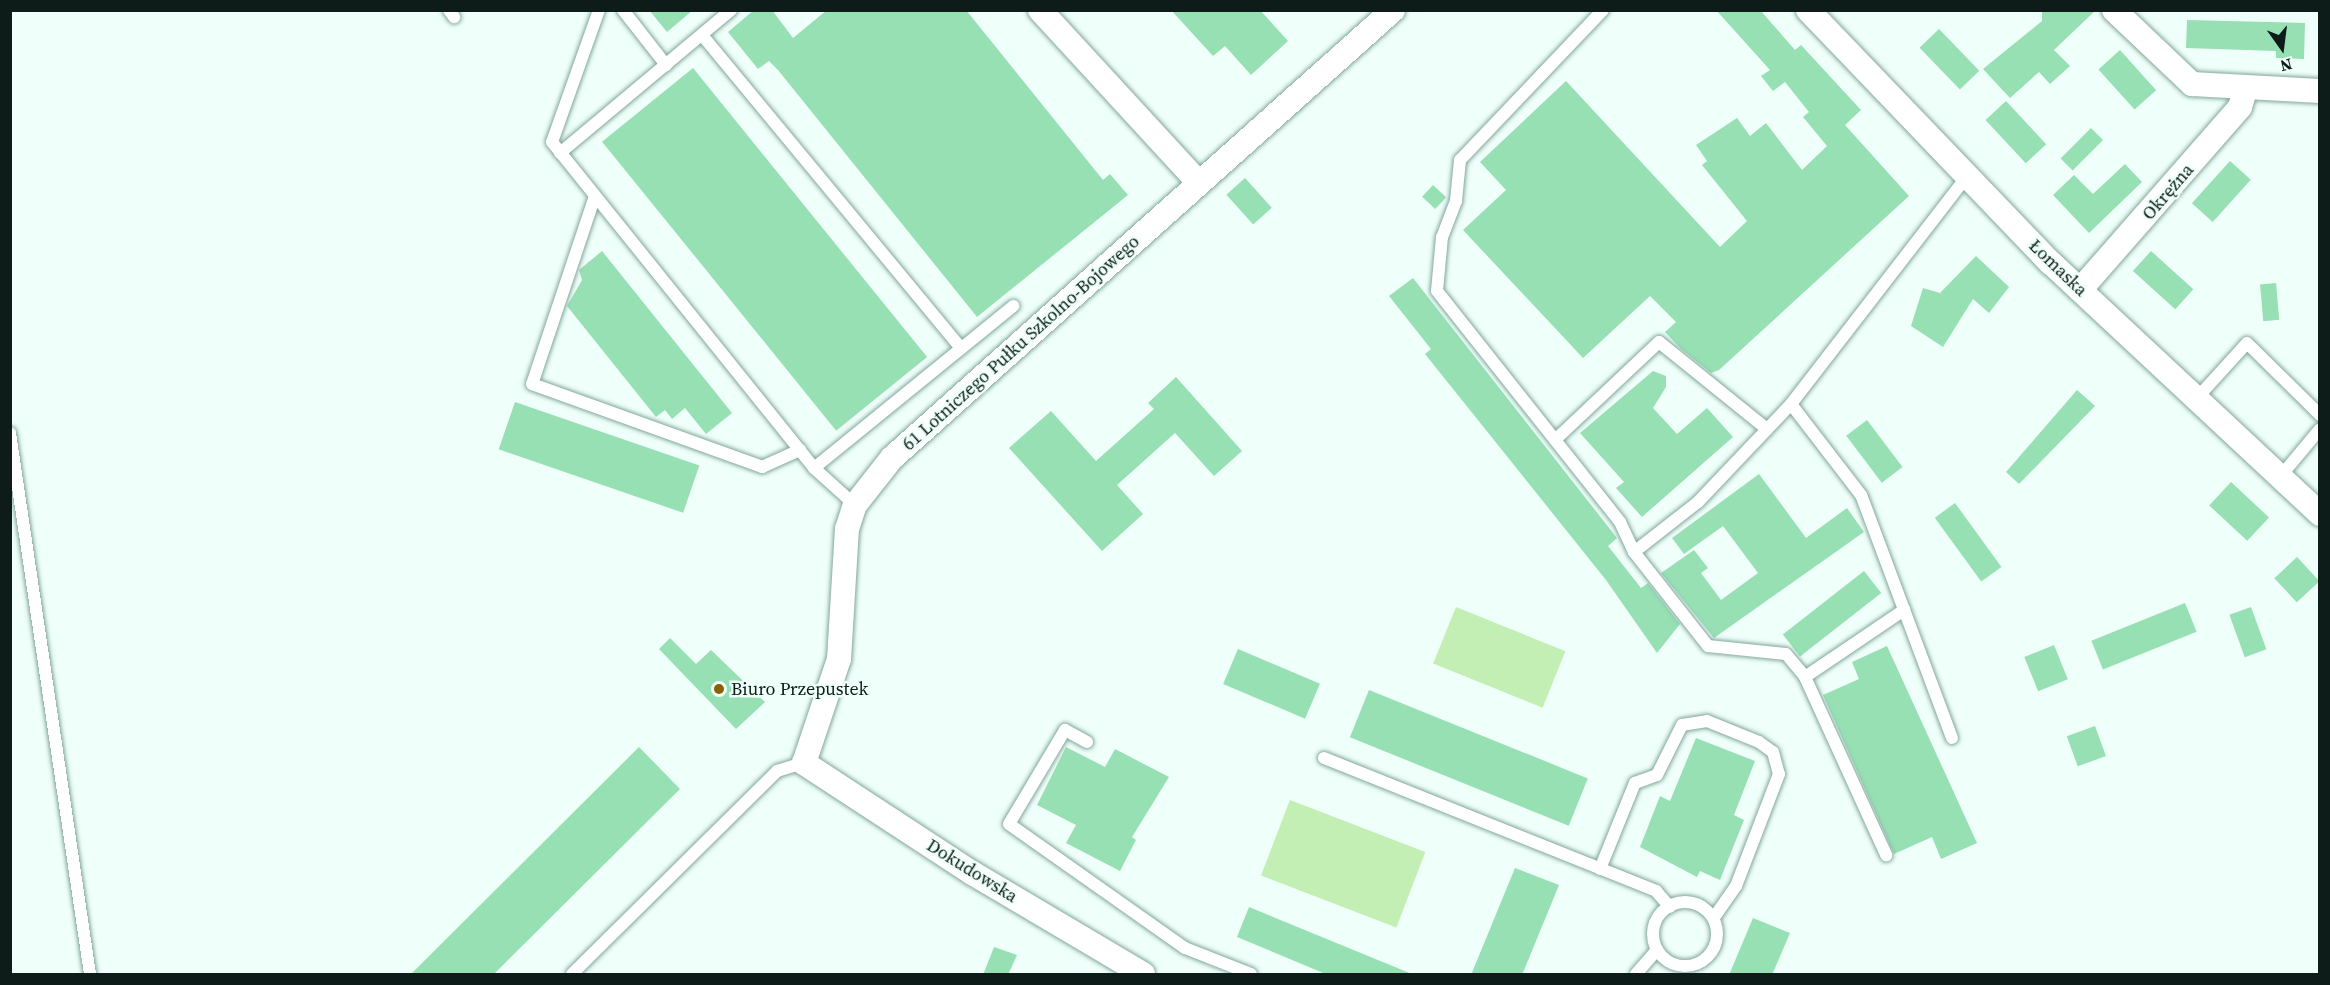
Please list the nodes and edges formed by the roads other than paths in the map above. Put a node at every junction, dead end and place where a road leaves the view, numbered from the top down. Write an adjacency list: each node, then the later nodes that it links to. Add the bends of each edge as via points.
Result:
1 (599, 10): 13 (lane, via 552,142)
2 (623, 10): 10 (lane)
3 (731, 10): 9 (lane)
4 (1040, 10): 15 (street)
5 (1393, 10): 15 (street, 61 Lotniczego Pułku Szkolno-Bojowego)
6 (1603, 10): 26 (lane, via 1467,149 1439,250 1437,291)
7 (1808, 10): 14 (street, Łomaska)
8 (2114, 10): 11 (street, via 2192,84)
9 (702, 34): 10 (lane); 19 (lane)
10 (666, 65): 13 (lane)
11 (2246, 87): 12 (street); 17 (street, Okrężna, via 2240,107)
12 (2319, 91)
13 (560, 153): 16 (lane)
14 (1967, 176): 17 (street, Łomaska); 21 (lane)
15 (1199, 183): 30 (street, 61 Lotniczego Pułku Szkolno-Bojowego, via 892,458)
16 (595, 196): 27 (lane); 27 (lane, via 532,384 762,467)
17 (2080, 290): 20 (street, Łomaska)
18 (1013, 306): 19 (lane)
19 (961, 348): 28 (lane)
20 (2197, 398): 22 (lane, via 2247,343); 29 (street, Łomaska)
21 (1791, 404): 23 (lane); 33 (lane, via 1861,495)
22 (2319, 415)
23 (1767, 429): 26 (lane, via 1659,342); 32 (lane, via 1698,501)
24 (2319, 429): 29 (lane)
25 (10, 433): 45 (lane)
26 (1555, 440): 32 (lane, via 1620,522)
27 (800, 450): 28 (lane)
28 (814, 468): 30 (lane)
29 (2280, 477): 31 (street, Łomaska)
30 (855, 505): 38 (street, 61 Lotniczego Pułku Szkolno-Bojowego, via 843,551 839,659)
31 (2319, 514)
32 (1634, 552): 34 (lane, via 1708,646 1786,654)
33 (1904, 610): 34 (lane); 35 (lane)
34 (1805, 677): 39 (lane)
35 (1952, 738)
36 (1087, 742): 48 (lane, via 1065,730 1009,824 1185,948)
37 (1324, 758): 40 (lane)
38 (804, 763): 46 (lane, via 777,771); 47 (street, Dokudowska, via 972,873)
39 (1886, 855)
40 (1600, 869): 41 (lane, via 1656,891); 42 (lane, via 1635,783 1657,775 1682,725 1707,721 1759,742 1773,752 1779,774 1736,886)
41 (1670, 906): 42 (lane, via 1691,902); 43 (lane, via 1655,922)
42 (1714, 918): 44 (lane, via 1716,946)
43 (1657, 950): 44 (lane, via 1680,966); 49 (lane)
44 (1697, 970)
45 (90, 975)
46 (572, 975)
47 (1143, 975)
48 (1251, 975)
49 (1636, 975)

